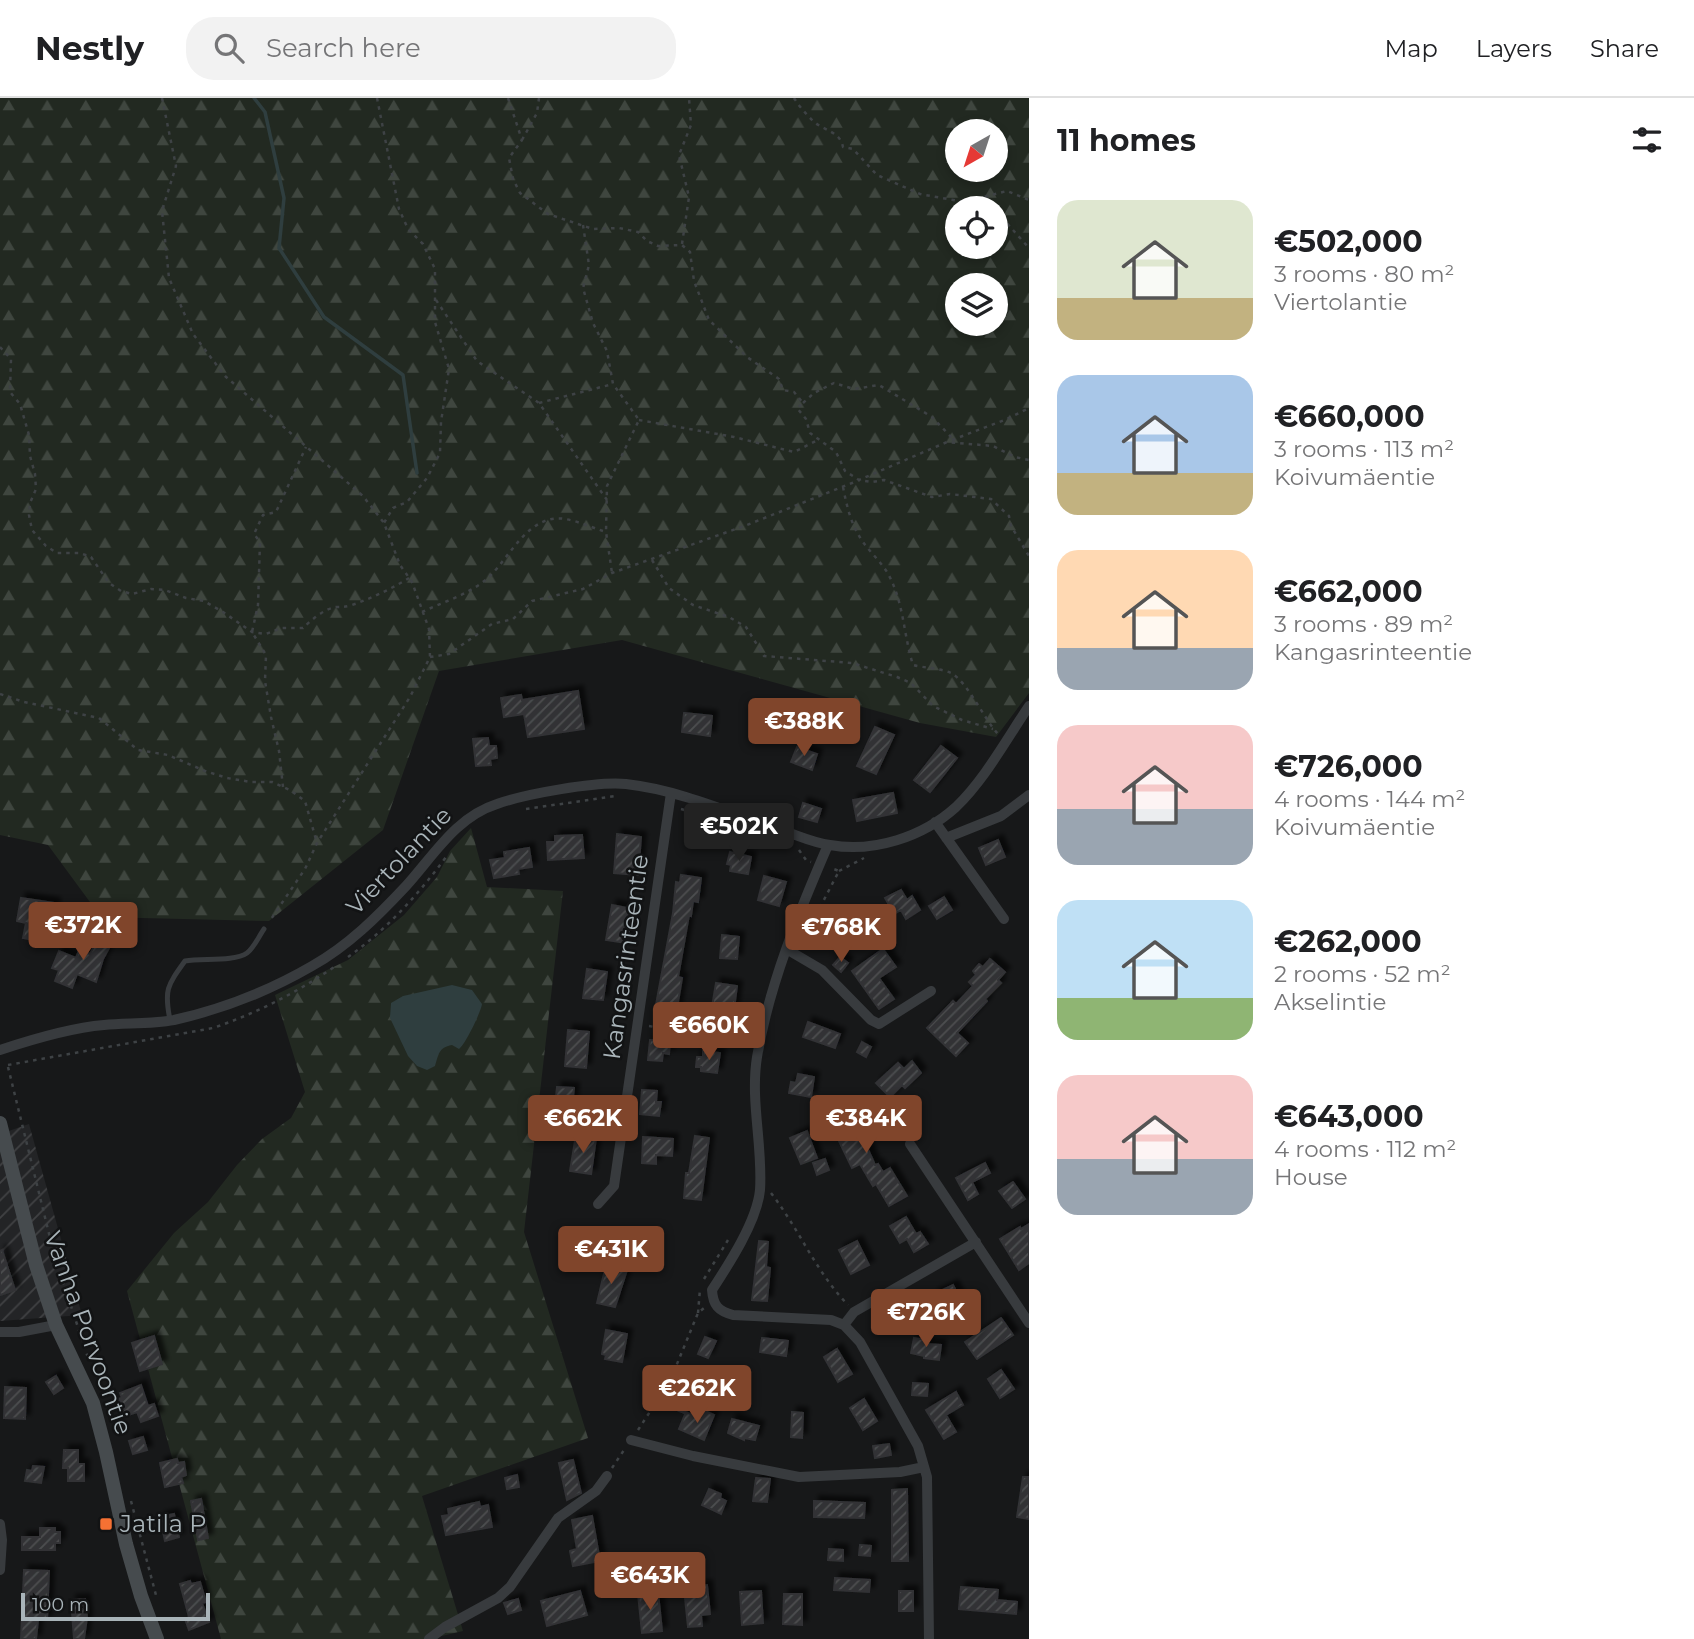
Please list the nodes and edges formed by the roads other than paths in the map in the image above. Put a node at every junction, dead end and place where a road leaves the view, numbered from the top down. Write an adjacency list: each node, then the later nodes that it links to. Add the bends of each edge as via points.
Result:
1 (1029, 706): 4 (street, Viertolantie, via 972,790)
2 (671, 793): 6 (street, Viertolantie); 11 (street, Viertolantie, via 623,783 511,800 478,811 455,828 354,938 271,988 216,1010); 15 (street, Kangasrinteentie, via 614,1186)
3 (1029, 795): 5 (street, via 1001,816)
4 (935, 822): 5 (street); 6 (street, Viertolantie, via 885,843 861,848)
5 (947, 838): 7 (street)
6 (828, 845): 9 (street)
7 (1004, 919)
8 (264, 929): 11 (lane, via 248,952 232,959 185,961 166,997)
9 (788, 950): 10 (street, via 822,970 879,1024); 19 (street, via 761,1031 755,1092 760,1191 746,1231 712,1290 712,1302 721,1312 733,1315 823,1319)
10 (931, 991)
11 (170, 1021): 12 (street, Viertolantie, via 100,1025)
12 (1, 1050)
13 (0, 1123): 18 (main road, Vanha Porvoontie)
14 (910, 1143): 16 (street)
15 (598, 1204)
16 (976, 1242): 17 (street); 19 (street, via 854,1312)
17 (1029, 1324)
18 (56, 1325): 20 (street); 26 (main road, Vanha Porvoontie, via 93,1403 126,1544)
19 (844, 1325): 22 (street, via 860,1342 918,1446)
20 (0, 1332)
21 (631, 1440): 22 (street, via 799,1477)
22 (924, 1467): 28 (street)
23 (607, 1476): 27 (street, via 596,1491 558,1518 498,1598)
24 (0, 1524): 25 (street)
25 (0, 1570)
26 (157, 1639)
27 (429, 1639)
28 (929, 1639)

